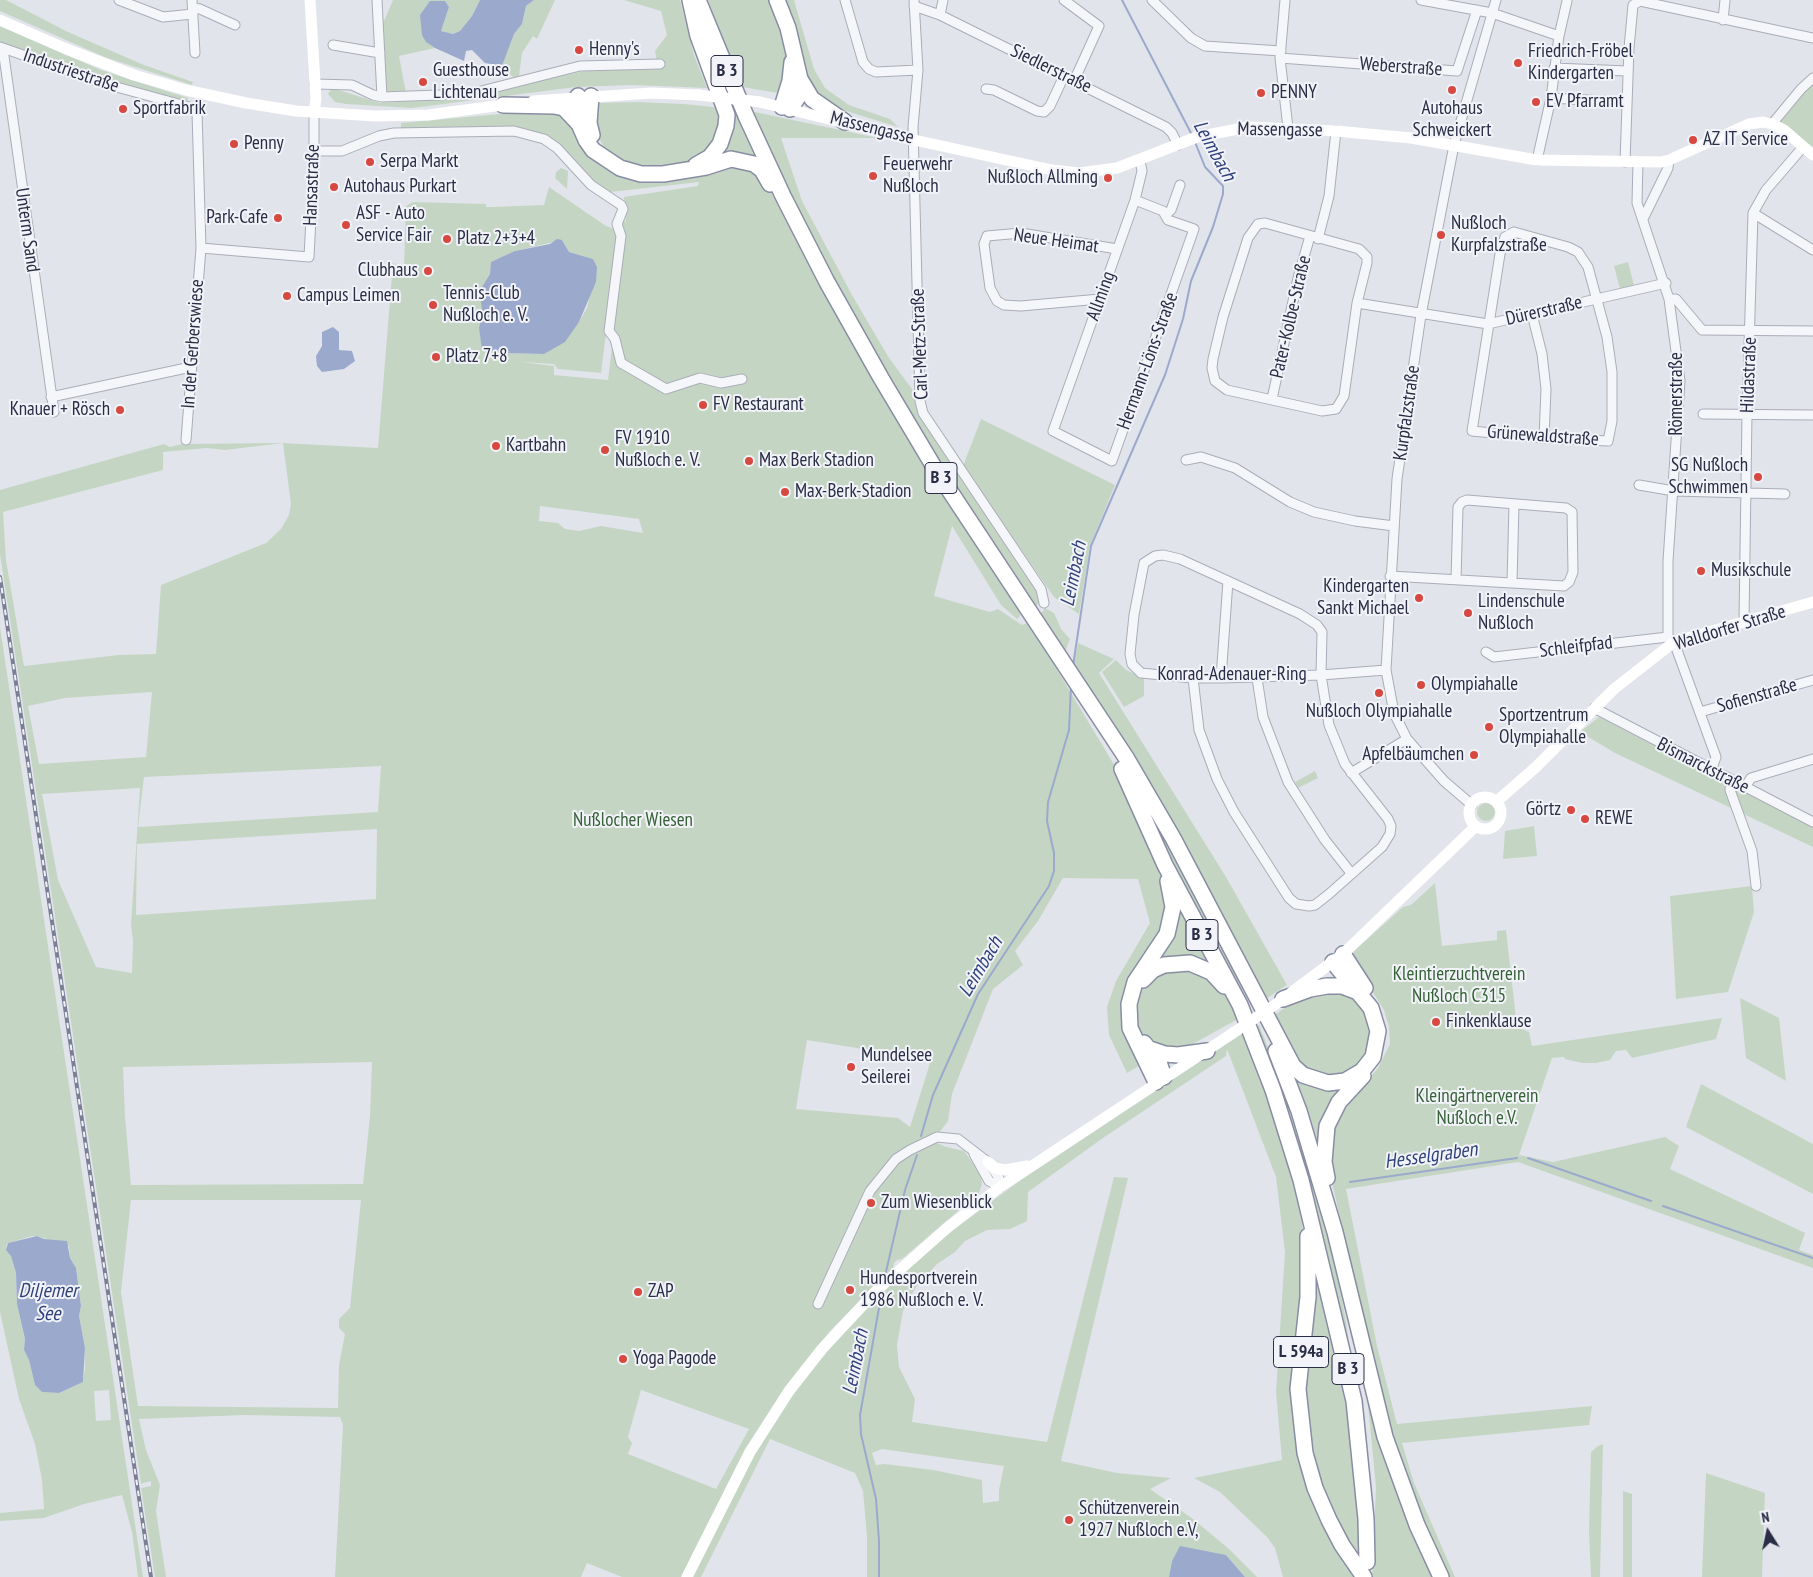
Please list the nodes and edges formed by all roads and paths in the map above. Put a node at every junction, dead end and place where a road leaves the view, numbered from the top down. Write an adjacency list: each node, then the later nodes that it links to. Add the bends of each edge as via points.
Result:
1 (119, 0): 19 (street, via 163,17)
2 (310, 0): 43 (main road)
3 (377, 0): 33 (street)
4 (690, 0): 70 (highway, via 698,36 726,108 726,126 720,144 710,157)
5 (698, 0): 26 (highway, B 3)
6 (703, 0): 26 (highway)
7 (777, 0): 31 (highway)
8 (845, 0): 37 (street, via 863,62 869,69 876,72)
9 (943, 0): 22 (street)
10 (1064, 0): 42 (street, via 1099,26)
11 (1152, 0): 34 (street, Weberstraße, via 1191,38 1205,46)
12 (1284, 0): 34 (street)
13 (1421, 0): 20 (street)
14 (1496, 0): 21 (street, Kurpfalzstraße)
15 (1640, 0): 24 (street); 38 (street, via 1633,5)
16 (1725, 0): 24 (street)
17 (1567, 1): 27 (street)
18 (914, 3): 22 (street, Siedlerstraße); 37 (street, Carl-Metz-Straße)
19 (193, 8): 25 (street); 32 (street)
20 (1477, 10): 21 (street); 34 (street, Weberstraße, via 1457,71)
21 (1492, 13): 27 (street); 60 (street, Kurpfalzstraße)
22 (940, 15): 39 (street, Siedlerstraße)
23 (0, 20): 51 (main road, via 99,62 179,88 229,100)
24 (1723, 20): 28 (street)
25 (234, 25)
26 (708, 26): 72 (highway, B 3)
27 (1559, 36): 36 (street)
28 (1813, 38)
29 (333, 45): 33 (street)
30 (2, 48): 52 (street, Industriestraße, via 102,83 193,108); 93 (street, Unterm Sand)
31 (792, 48): 41 (highway); 50 (highway)
32 (195, 53)
33 (380, 53): 46 (street)
34 (1280, 55): 56 (street)
35 (660, 64): 46 (street, via 580,66 477,92)
36 (1554, 68): 38 (street); 47 (street)
37 (918, 70): 58 (street, Carl-Metz-Straße)
38 (1627, 71): 68 (street)
39 (1064, 76): 42 (street, Siedlerstraße); 44 (street, via 1044,112)
40 (1813, 78): 55 (street)
41 (800, 79): 50 (highway, via 798,97); 53 (highway, via 812,99)
42 (1074, 81): 59 (street, Siedlerstraße, via 1166,127)
43 (315, 84): 46 (street, via 352,85); 51 (main road)
44 (986, 89)
45 (585, 96): 49 (main road); 50 (main road, Massengasse, bridge, via 699,95); 54 (highway); 64 (highway, via 589,124)
46 (382, 97)
47 (1551, 98): 48 (street); 65 (street)
48 (1604, 101)
49 (502, 105): 51 (main road, via 428,115); 54 (highway, via 564,108)
50 (786, 108): 53 (main road, Massengasse)
51 (314, 112): 62 (street, Hansastraße)
52 (197, 114): 78 (street, In der Gerberswiese)
53 (845, 122): 58 (main road, Massengasse)
54 (579, 124): 64 (highway, via 593,150)
55 (1772, 124): 61 (main road); 66 (main road, Massengasse, via 1749,124)
56 (1288, 128): 57 (main road, Massengasse); 59 (main road, Massengasse, via 1235,128)
57 (1336, 131): 60 (main road, Massengasse); 77 (street, Pater-Kolbe-Straße, via 1327,202)
58 (914, 139): 67 (main road, Massengasse, via 1052,170 1079,173); 114 (street, Carl-Metz-Straße, via 919,385 923,413 1041,589)
59 (1178, 145): 67 (main road, Massengasse)
60 (1454, 145): 65 (main road, Massengasse); 87 (street, Kurpfalzstraße)
61 (1803, 147): 63 (main road); 74 (street, Hildastraße, via 1766,190)
62 (314, 151): 78 (street, Hansastraße, via 309,257); 92 (street, via 342,151 394,133 514,131 544,139 557,148 584,179 623,209 617,224 621,236 609,331 615,339 621,363 666,389 700,378 721,383)
63 (1813, 154)
64 (603, 157): 70 (highway, via 620,168 641,174)
65 (1537, 160): 68 (main road, Massengasse)
66 (1669, 160): 69 (main road, Massengasse); 76 (street)
67 (1140, 161): 73 (street, Allming, via 1142,171)
68 (1625, 162): 69 (main road, Massengasse)
69 (1638, 162): 76 (street, Römerstraße, via 1637,203)
70 (682, 171): 72 (highway, via 731,159 745,161 762,170 772,187)
71 (1180, 185): 75 (street, via 1171,210)
72 (783, 196): 126 (highway, B 3, via 827,282 929,459)
73 (1135, 200): 75 (street, Hermann-Löns-Straße); 79 (street, Allming)
74 (1753, 214): 80 (street); 90 (street, Hildastraße)
75 (1165, 215): 99 (street, Hermann-Löns-Straße, via 1168,220 1194,229 1112,461)
76 (1643, 219): 81 (street, Römerstraße)
77 (1314, 238): 85 (street, via 1360,248 1367,257); 94 (street, Pater-Kolbe-Straße, via 1298,278); 94 (street, via 1265,223 1253,227 1221,326 1212,368 1215,381 1227,390)
78 (201, 248): 91 (street, In der Gerberswiese)
79 (1118, 249): 83 (street, Allming); 83 (street, Neue Heimat, via 1021,233 988,236 984,244 990,288 997,301 1004,305)
80 (1813, 250)
81 (1666, 283): 82 (street, Römerstraße); 84 (street, Dürerstraße)
82 (1670, 298): 90 (street, via 1676,299 1702,330); 104 (street, Römerstraße, via 1680,382)
83 (1100, 299): 99 (street, Allming)
84 (1597, 299): 86 (street, Dürerstraße); 88 (street, via 1588,267 1578,252 1514,232 1504,237 1502,242); 100 (street, Grünewaldstraße, via 1612,372 1612,421 1608,441)
85 (1357, 303): 87 (street, Dürerstraße); 94 (street, via 1340,405 1336,409 1322,411)
86 (1532, 314): 88 (street, Dürerstraße); 100 (street, via 1546,388)
87 (1421, 315): 88 (street, Dürerstraße); 108 (street, Kurpfalzstraße, via 1397,479)
88 (1488, 324): 100 (street, Grünewaldstraße, via 1472,431)
89 (1813, 331): 90 (street)
90 (1751, 332): 97 (street, Hildastraße)
91 (191, 367): 93 (street); 101 (street, In der Gerberswiese)
92 (742, 379)
93 (52, 397): 95 (street, Unterm Sand)
94 (1272, 399)
95 (54, 412)
96 (1703, 414): 97 (street)
97 (1747, 414): 98 (street); 105 (street, Hildastraße)
98 (1813, 415)
99 (1053, 431)
100 (1544, 438)
101 (186, 440)
102 (1186, 460): 108 (street, via 1201,458 1235,468 1290,502 1314,512 1355,522)
103 (1639, 485): 104 (street)
104 (1674, 491): 105 (street); 116 (street, Römerstraße, via 1668,561)
105 (1747, 493): 106 (street); 115 (street, Hildastraße)
106 (1785, 494)
107 (1514, 504): 110 (street, via 1467,500 1458,507); 112 (street); 112 (street, via 1566,508 1574,519 1572,578 1564,586)
108 (1394, 526): 109 (street, Kurpfalzstraße)
109 (1390, 576): 110 (street); 118 (street, Kurpfalzstraße)
110 (1456, 580): 112 (street)
111 (1228, 581): 119 (street, Konrad-Adenauer-Ring, via 1317,624 1322,632); 120 (street, Konrad-Adenauer-Ring, via 1180,559 1163,555 1149,559 1141,570 1130,654 1132,664 1145,674); 121 (street)
112 (1512, 583)
113 (1813, 602): 115 (main road, Walldorfer Straße)
114 (1044, 603)
115 (1744, 622): 116 (main road, Walldorfer Straße)
116 (1671, 640): 117 (street, Schleifpfad, via 1494,657); 124 (main road, Walldorfer Straße); 125 (street, Römerstraße)
117 (1486, 652)
118 (1386, 670): 119 (street, Konrad-Adenauer-Ring); 127 (street, Kurpfalzstraße, via 1394,713)
119 (1321, 675): 122 (street, Konrad-Adenauer-Ring); 130 (street, via 1328,725)
120 (1193, 678): 121 (street, Konrad-Adenauer-Ring); 138 (street, via 1199,730 1217,779 1234,812 1289,898 1302,906 1315,905)
121 (1221, 678): 122 (street, Konrad-Adenauer-Ring)
122 (1257, 678): 138 (street, via 1263,718 1288,782 1325,840)
123 (1813, 680): 125 (street, Sofienstraße)
124 (1594, 708): 129 (street, Bismarckstraße); 133 (main road, Walldorfer Straße)
125 (1700, 712): 129 (street, Römerstraße, via 1716,757)
126 (1094, 713): 137 (highway, B 3); 141 (highway, B 3, via 1127,759 1173,838)
127 (1407, 739): 130 (street); 134 (street, Kurpfalzstraße, via 1424,761)
128 (1813, 759): 132 (street, via 1751,778)
129 (1711, 771): 131 (street, Bismarckstraße)
130 (1351, 773): 138 (street, via 1391,826 1387,840)
131 (1731, 781): 132 (street, Bismarckstraße); 139 (street, via 1730,790 1754,857)
132 (1745, 787): 135 (street, Bismarckstraße)
133 (1496, 802): 134 (main road, via 1483,798); 136 (main road, via 1501,810 1498,822 1488,829)
134 (1472, 805): 136 (main road, via 1470,818)
135 (1813, 822)
136 (1476, 826): 140 (main road)
137 (1166, 865): 144 (highway, B 3); 147 (highway, via 1171,890 1171,922 1162,945 1135,982 1129,1004 1130,1028)
138 (1351, 872)
139 (1756, 886)
140 (1338, 958): 142 (highway); 143 (main road); 155 (highway, via 1376,1006 1382,1040 1372,1067 1339,1102 1327,1126 1324,1162)
141 (1236, 960): 142 (highway, via 1292,1066 1318,1081 1345,1081 1362,1071 1373,1057 1378,1040 1377,1021); 155 (highway, B 3, via 1298,1111)
142 (1358, 992): 143 (highway, via 1342,986 1327,986 1310,988)
143 (1281, 1000): 146 (main road, bridge)
144 (1240, 1005): 145 (highway, via 1219,980 1203,968 1190,963 1164,965 1153,970 1137,990 1134,1002 1135,1026); 151 (highway, B 3, via 1273,1090)
145 (1147, 1048): 146 (highway, via 1178,1055); 147 (highway, via 1159,1062)
146 (1207, 1051): 147 (main road)
147 (1160, 1080): 150 (main road)
148 (968, 1146): 149 (street); 152 (street); 157 (street, via 948,1137 926,1141 896,1159 870,1191)
149 (988, 1162): 150 (main road, via 1005,1170); 153 (street, via 999,1178)
150 (1031, 1165): 153 (main road)
151 (1302, 1180): 156 (highway, B 3, via 1354,1401 1367,1562 1369,1490 1366,1423); 159 (highway, L 594a, via 1310,1265 1298,1390 1300,1415 1309,1471 1329,1520)
152 (989, 1181): 153 (street); 154 (main road)
153 (1000, 1187): 154 (main road)
154 (982, 1201): 158 (main road, via 876,1291 822,1349 789,1391 750,1452)
155 (1335, 1232): 156 (highway, B 3)
156 (1344, 1266): 160 (highway, via 1385,1437 1417,1525)
157 (818, 1304)
158 (687, 1577)
159 (1364, 1577)
160 (1441, 1577)

